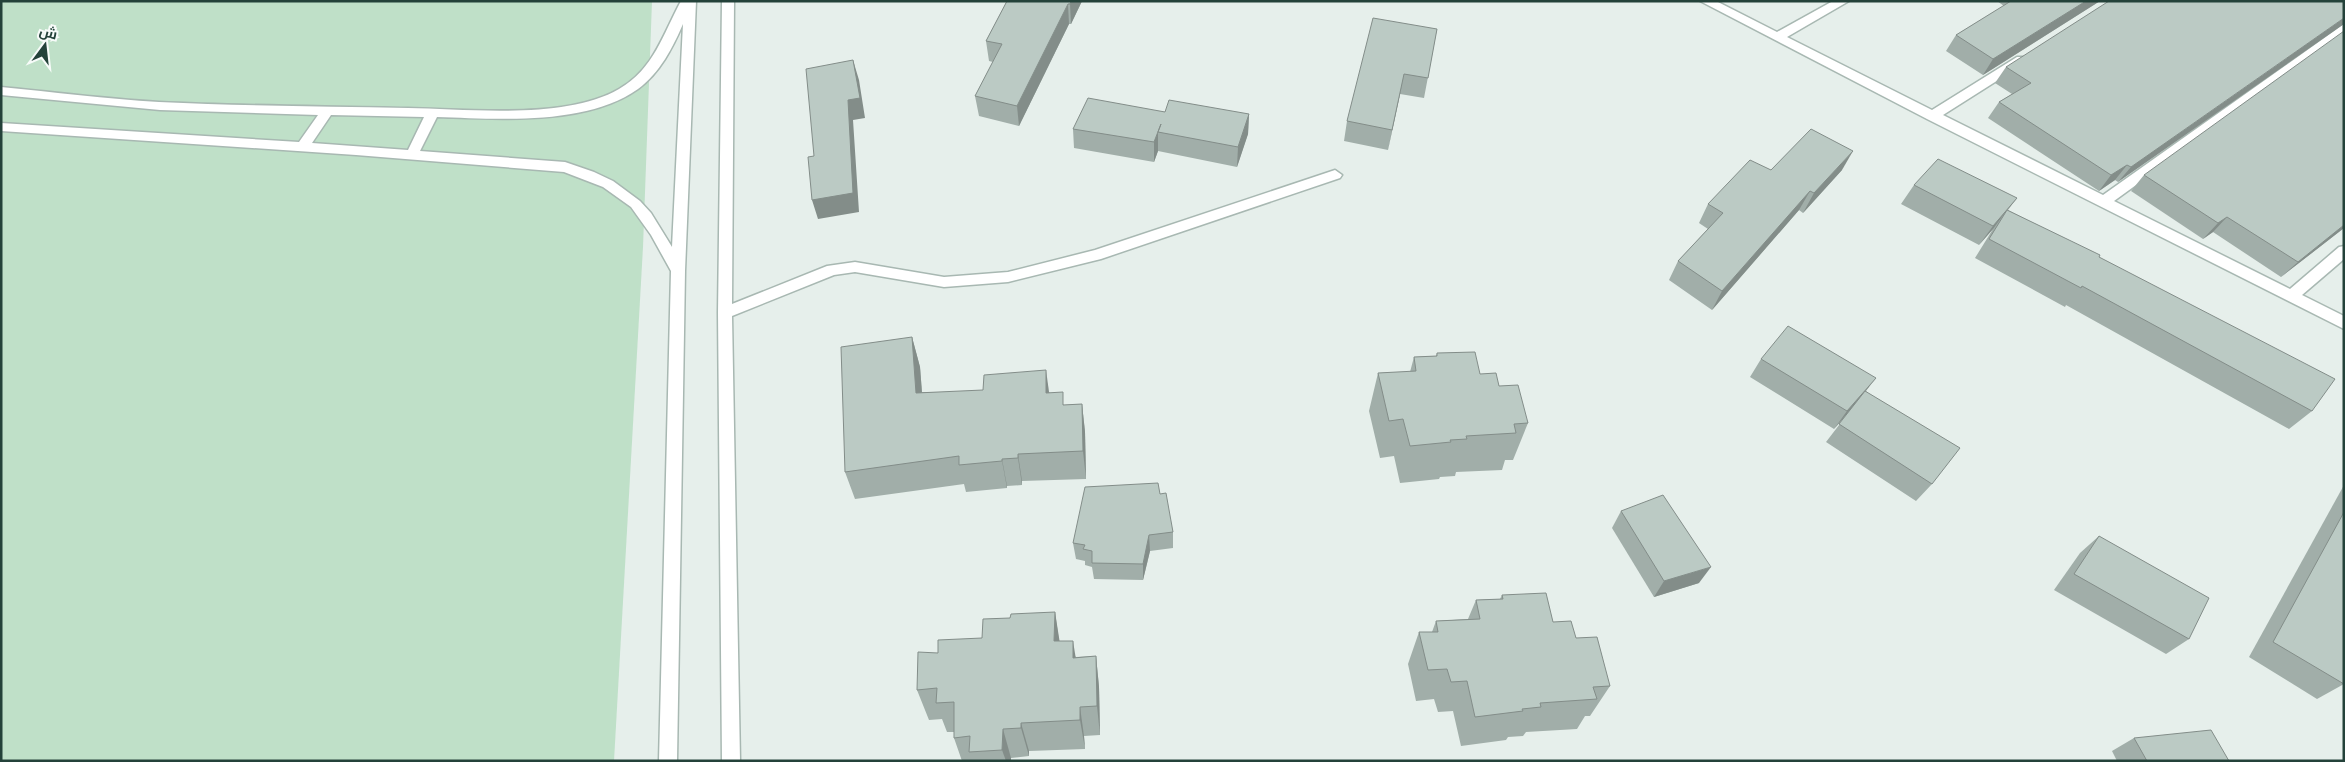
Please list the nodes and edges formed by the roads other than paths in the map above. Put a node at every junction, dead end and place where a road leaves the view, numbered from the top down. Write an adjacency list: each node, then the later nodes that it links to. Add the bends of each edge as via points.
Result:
1 (688, 1): 10 (street, via 664,53 648,74 624,92 602,101 551,112); 18 (street)
2 (728, 1): 20 (street)
3 (1706, 1): 6 (street)
4 (1843, 1): 6 (street)
5 (2344, 28): 16 (street)
6 (1777, 38): 11 (street)
7 (2031, 53): 11 (street)
8 (1, 91): 9 (street, via 158,106)
9 (327, 112): 10 (street); 13 (street)
10 (432, 112): 14 (street)
11 (1932, 116): 16 (street)
12 (1, 128): 13 (street)
13 (303, 146): 14 (street)
14 (411, 156): 18 (street, via 528,162 565,167 594,176 624,191 649,217)
15 (1335, 175): 20 (street, via 1096,255 1008,277 944,282 855,267 832,270)
16 (2103, 202): 19 (street)
17 (2344, 251): 19 (street)
18 (678, 272): 22 (street)
19 (2291, 297): 21 (street)
20 (725, 313): 23 (street)
21 (2344, 323)
22 (668, 761)
23 (731, 761)

